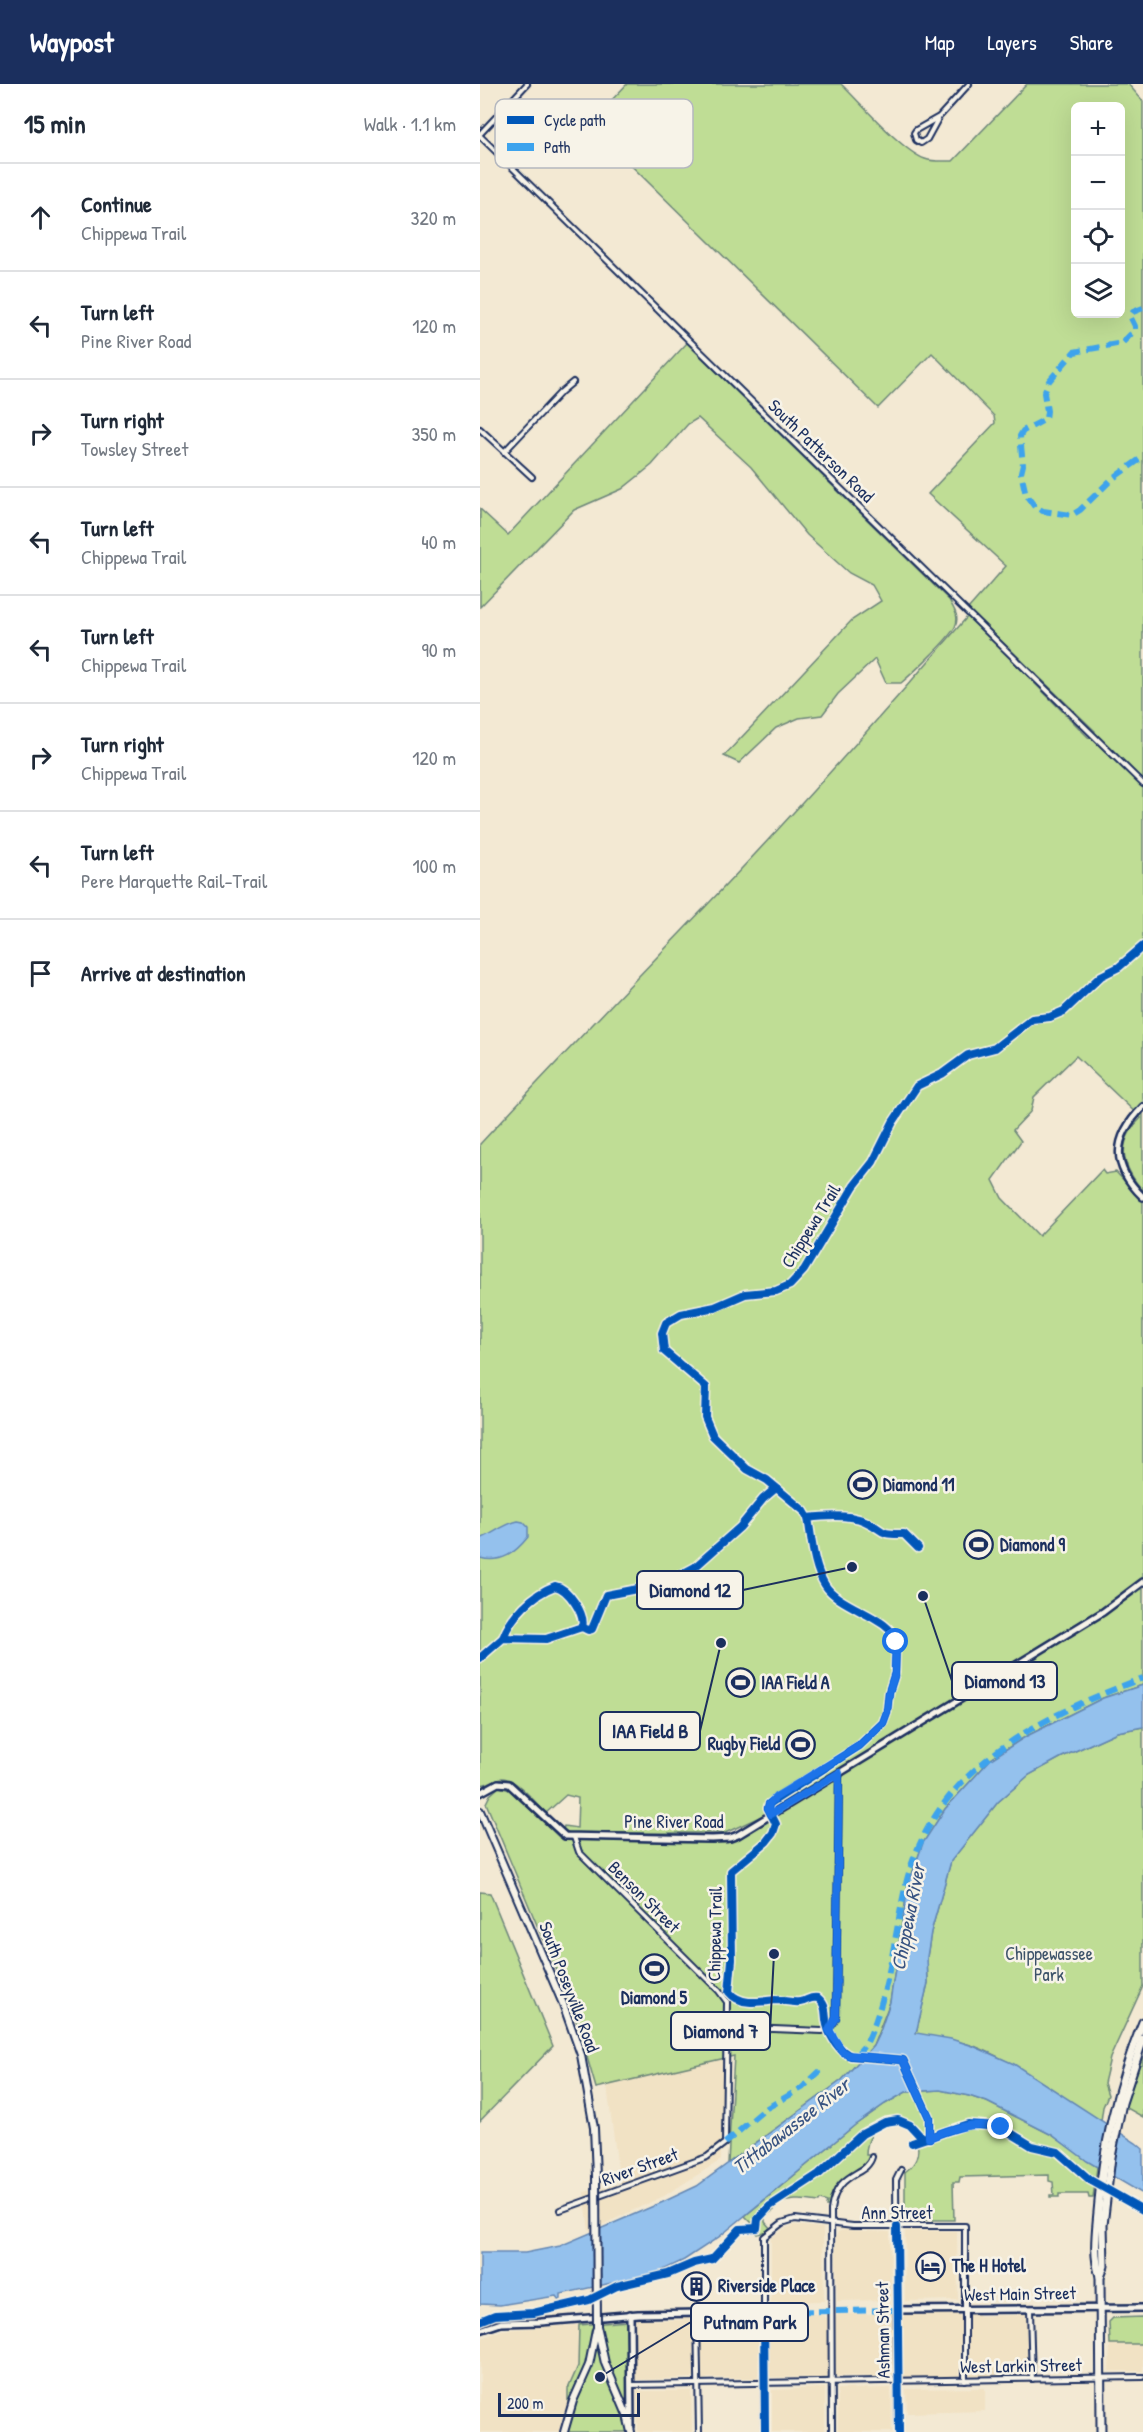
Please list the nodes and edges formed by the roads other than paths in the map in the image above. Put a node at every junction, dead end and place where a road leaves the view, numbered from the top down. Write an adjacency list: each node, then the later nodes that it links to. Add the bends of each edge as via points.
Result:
1 (527, 84): 3 (street)
2 (969, 84): 4 (street)
3 (513, 99)
4 (939, 117): 4 (street, via 916,130 915,140 927,140)
5 (495, 119): 6 (street)
6 (480, 135): 7 (street, South Patterson Road)
7 (495, 150)
8 (514, 168): 13 (street, South Patterson Road)
9 (573, 382): 11 (street)
10 (480, 429): 11 (street)
11 (504, 452): 12 (street)
12 (532, 477)
13 (1143, 784)
14 (1143, 1107): 15 (street, via 1120,1142 1120,1162)
15 (1143, 1197)
16 (1143, 1582): 17 (street, Pine River Road, via 1103,1612)
17 (839, 1773): 20 (street, Pine River Road, via 730,1838); 22 (street, via 836,2018 829,2030 822,2031)
18 (480, 1793): 20 (street, Pine River Road, via 498,1783 509,1784 557,1830)
19 (480, 1810): 39 (main road, South Poseyville Road, bridge, via 563,2004 580,2055 594,2128)
20 (574, 1837): 22 (street, Benson Street, via 579,1852 725,1998)
21 (1143, 2022): 24 (highway)
22 (728, 2027): 25 (street, Benson Street)
23 (1143, 2039): 24 (highway)
24 (1119, 2101): 31 (highway, via 1100,2184 1100,2246 1096,2265)
25 (725, 2143): 28 (street, River Street, via 707,2157)
26 (873, 2157): 29 (street, via 838,2187 833,2196)
27 (901, 2170): 30 (street, Ashman Street, via 896,2180)
28 (560, 2210)
29 (830, 2225): 30 (street, Ann Street); 36 (street, Ann Street, via 795,2219 764,2237); 46 (street)
30 (897, 2227): 33 (street, Ann Street, via 965,2226); 34 (street, Ashman Street)
31 (1100, 2308): 32 (street, West Main Street); 35 (street, West Main Street); 42 (highway)
32 (1143, 2308)
33 (965, 2309): 34 (street, West Main Street); 35 (street, West Main Street); 44 (street)
34 (897, 2310): 45 (street, Ashman Street)
35 (1030, 2310): 43 (street)
36 (764, 2312): 37 (street); 47 (street)
37 (697, 2313): 38 (street); 48 (street)
38 (630, 2314): 40 (street, via 501,2323); 49 (street)
39 (597, 2326): 50 (main road, via 605,2363); 51 (main road, via 589,2365)
40 (480, 2330)
41 (1143, 2377): 42 (street, West Larkin Street)
42 (1101, 2378): 43 (street, West Larkin Street); 56 (highway)
43 (1032, 2379): 44 (street, West Larkin Street)
44 (965, 2380): 45 (street, West Larkin Street)
45 (899, 2381): 46 (street, West Larkin Street); 55 (street, Ashman Street)
46 (831, 2382): 47 (street, West Larkin Street); 54 (street)
47 (764, 2383): 48 (street, West Larkin Street); 53 (street)
48 (699, 2384): 49 (street, West Larkin Street); 52 (street)
49 (632, 2385): 50 (street)
50 (631, 2429)
51 (564, 2432)
52 (699, 2432)
53 (765, 2432)
54 (832, 2432)
55 (899, 2432)
56 (1101, 2432)

